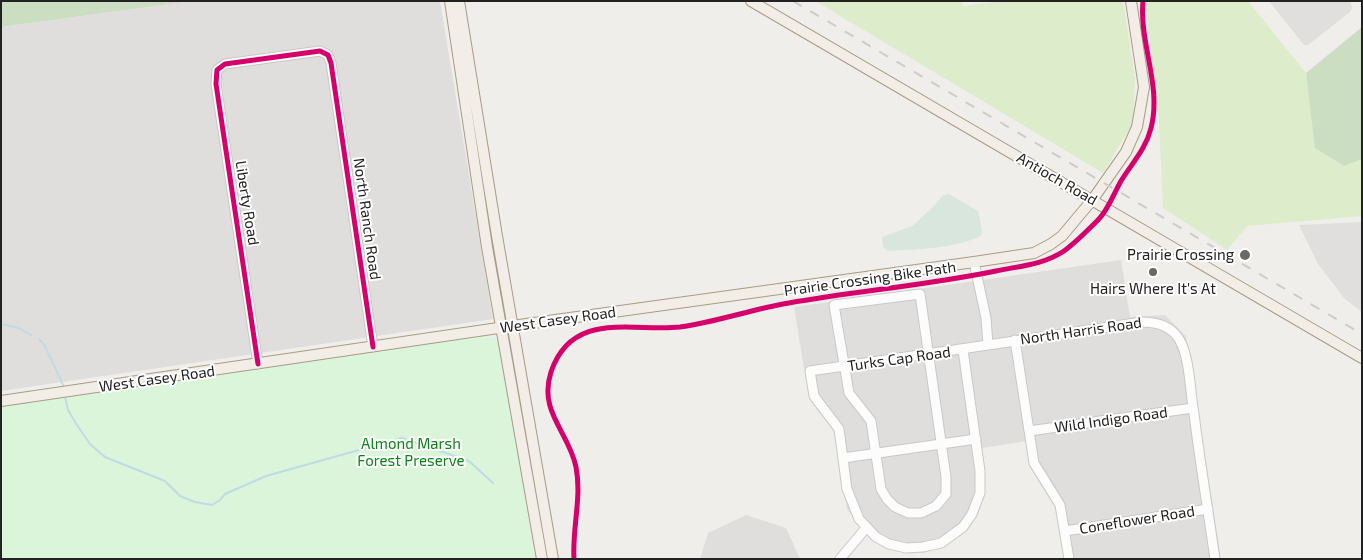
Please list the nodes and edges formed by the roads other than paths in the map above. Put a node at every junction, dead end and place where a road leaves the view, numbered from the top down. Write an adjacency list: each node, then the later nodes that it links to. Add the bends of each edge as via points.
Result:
1 (450, 1): 8 (main road)
2 (460, 1): 8 (main road)
3 (751, 1): 6 (main road, Antioch Road)
4 (1131, 1): 6 (main road, West Casey Road, via 1144,87 1140,116 1133,140)
5 (240, 62): 11 (street, North Ranch Road, via 323,51 332,63); 15 (street, Liberty Road, via 221,66 217,70 216,84)
6 (1093, 199): 7 (main road, West Casey Road, via 1062,236 1042,250); 14 (main road, Antioch Road)
7 (974, 262): 8 (main road, West Casey Road); 10 (street, via 986,318)
8 (507, 327): 11 (main road, West Casey Road); 27 (main road); 28 (main road)
9 (1015, 340): 10 (street, North Harris Road); 18 (street, North Harris Road, via 1134,323 1160,324 1171,330 1183,347); 19 (street)
10 (988, 345): 12 (street, Turks Cap Road)
11 (373, 347): 15 (main road, West Casey Road)
12 (963, 350): 13 (street, Turks Cap Road); 20 (street)
13 (929, 354): 16 (street, Turks Cap Road); 16 (street, via 920,294 834,305); 21 (street)
14 (1362, 358)
15 (258, 364): 17 (main road, West Casey Road)
16 (845, 366): 22 (street, via 849,393 871,421); 23 (street, Turks Cap Road, via 810,371 814,396 839,429)
17 (1, 401)
18 (1193, 408): 19 (street, Wild Indigo Road); 24 (street, North Harris Road)
19 (1029, 431): 26 (street, via 1034,463 1057,497)
20 (976, 439): 21 (street); 25 (street, via 980,493 972,514 957,532 941,543 915,548 889,544)
21 (942, 444): 22 (street); 22 (street, via 946,494 936,506 921,513 908,513 895,507 888,499 882,489)
22 (876, 453): 23 (street)
23 (843, 458): 25 (street, via 850,500)
24 (1208, 510): 26 (street, Coneflower Road); 31 (street, North Harris Road)
25 (866, 528): 29 (street)
26 (1066, 531): 30 (street)
27 (542, 559)
28 (553, 559)
29 (840, 559)
30 (1069, 559)
31 (1215, 559)

